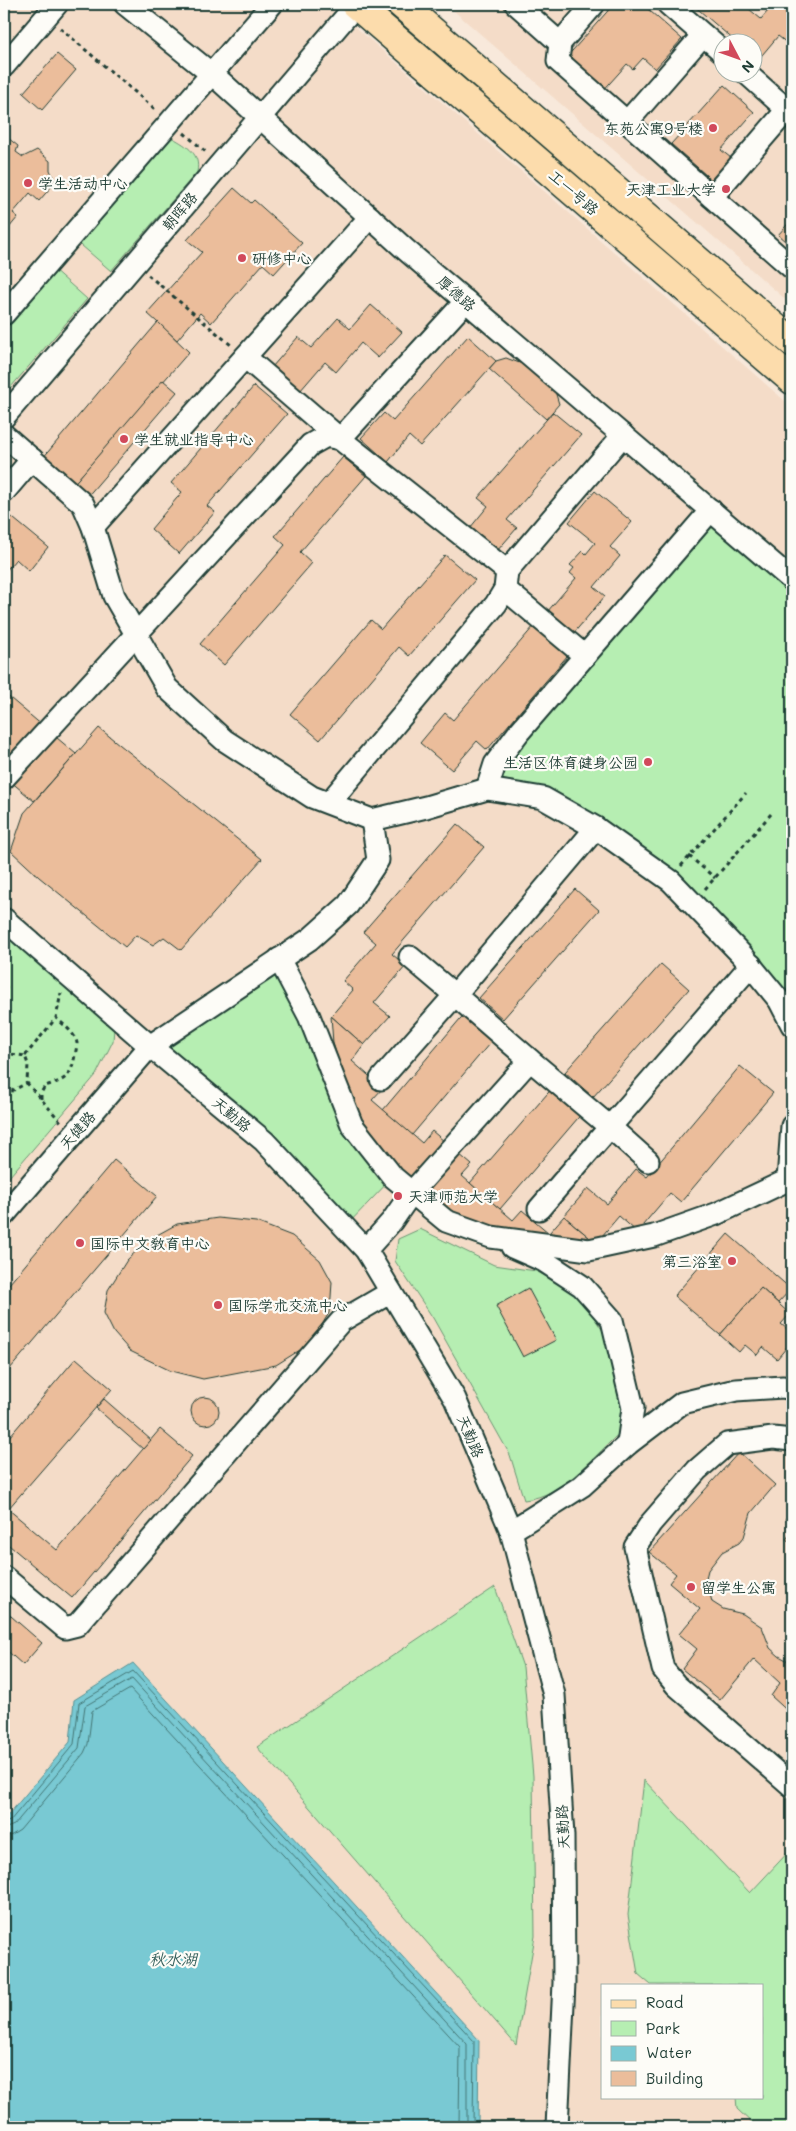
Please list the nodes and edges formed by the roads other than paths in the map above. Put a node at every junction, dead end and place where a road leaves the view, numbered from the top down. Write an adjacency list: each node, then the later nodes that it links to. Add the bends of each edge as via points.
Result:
1 (125, 4): 13 (street, 厚德路)
2 (272, 4): 13 (street)
3 (356, 4): 16 (street, 朝晖路); 25 (main road, 工一号路)
4 (401, 4): 23 (main road, 工一号路)
5 (516, 4): 10 (street)
6 (594, 4): 10 (street)
7 (668, 4): 9 (street)
8 (52, 10): 12 (street)
9 (703, 35): 11 (street); 17 (street)
10 (560, 43): 17 (street, via 558,61)
11 (714, 44)
12 (4, 66)
13 (211, 73): 16 (street, 厚德路); 22 (street)
14 (757, 82): 15 (street)
15 (791, 110): 18 (street)
16 (260, 116): 19 (street, 厚德路); 26 (street, 朝晖路)
17 (627, 122): 18 (street)
18 (712, 197): 20 (street)
19 (370, 217): 21 (street, 厚德路); 24 (street)
20 (792, 268)
21 (466, 301): 27 (street, 厚德路); 29 (street)
22 (4, 314)
23 (792, 342)
24 (245, 357): 29 (street); 33 (street)
25 (792, 380)
26 (4, 417)
27 (623, 434): 32 (street, 厚德路); 34 (street)
28 (4, 435): 30 (street)
29 (340, 439): 34 (street); 36 (street, via 326,436 310,445)
30 (32, 459): 31 (street); 33 (street, via 83,504)
31 (4, 492)
32 (711, 510): 35 (street, 厚德路); 37 (street)
33 (93, 527): 36 (street, via 114,596)
34 (506, 580): 37 (street); 40 (street, via 496,604)
35 (792, 580)
36 (135, 634): 38 (street); 40 (street, via 167,688 224,740 312,797)
37 (585, 656): 39 (street, via 494,764)
38 (4, 778)
39 (487, 789): 41 (street); 42 (street, via 542,798)
40 (329, 803): 41 (street)
41 (372, 820): 45 (street, 天健路, via 378,860 348,905 310,939)
42 (596, 828): 46 (street, via 670,880); 47 (street)
43 (4, 919): 49 (street, 天勤路)
44 (410, 957): 47 (street)
45 (280, 959): 49 (street, 天健路); 56 (street, via 309,1016 352,1125 393,1177)
46 (751, 965): 48 (street, via 779,1000); 53 (street)
47 (455, 995): 50 (street); 51 (street)
48 (792, 1025)
49 (150, 1046): 58 (street, 天健路); 60 (street, 天勤路, via 264,1141)
50 (530, 1060): 53 (street); 56 (street)
51 (381, 1078)
52 (792, 1126): 55 (street)
53 (610, 1127): 54 (street); 57 (street)
54 (648, 1160)
55 (790, 1184): 59 (street, via 654,1236 589,1250)
56 (412, 1192): 59 (street, via 446,1221); 60 (street)
57 (539, 1209)
58 (4, 1215)
59 (490, 1237): 64 (street, via 544,1260 582,1286 612,1320 634,1408)
60 (366, 1250): 61 (street, 天勤路)
61 (391, 1292): 65 (street, 天勤路, via 455,1399); 66 (street, via 341,1322 77,1625 65,1628)
62 (792, 1389): 64 (street, via 736,1390 682,1403)
63 (792, 1440): 67 (street, via 773,1438 727,1444 697,1470 651,1523 635,1547 663,1669 676,1685)
64 (628, 1444): 65 (street, via 582,1486)
65 (511, 1531): 68 (street, 天勤路, via 554,1695 563,1836 564,1983)
66 (4, 1577)
67 (792, 1786)
68 (557, 2127)

